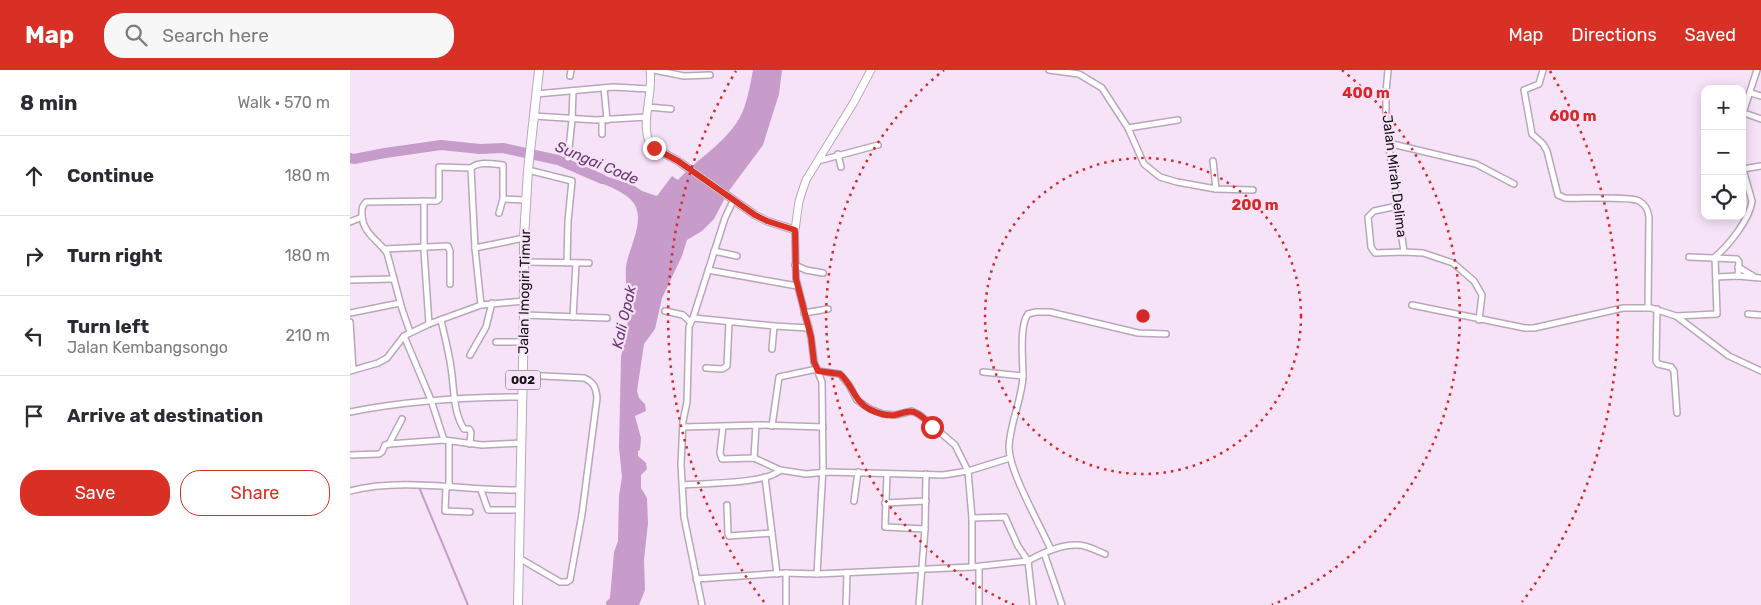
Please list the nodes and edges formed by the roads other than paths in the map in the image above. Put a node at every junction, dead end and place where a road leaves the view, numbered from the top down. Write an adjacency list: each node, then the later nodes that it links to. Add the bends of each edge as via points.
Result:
1 (539, 70): 15 (main road, Jalan Imogiri Timur / 002)
2 (650, 70): 12 (street)
3 (654, 70): 8 (street)
4 (871, 70): 33 (street)
5 (1049, 70): 27 (street, via 1079,74 1097,83)
6 (1388, 70): 29 (street, Jalan Mirah Delima)
7 (1543, 70): 82 (street, via 1539,84 1524,90 1524,96 1532,134 1547,151 1558,195 1565,198 1635,199 1648,212)
8 (680, 72): 10 (street)
9 (1758, 73): 14 (street)
10 (710, 75)
11 (604, 88): 12 (street); 13 (street); 25 (street)
12 (650, 89): 17 (street)
13 (572, 91): 15 (street); 24 (street)
14 (1751, 93): 16 (street); 18 (street)
15 (536, 94): 20 (main road, Jalan Imogiri Timur / 002)
16 (1761, 96)
17 (648, 107): 19 (street); 22 (street)
18 (1746, 107)
19 (671, 109)
20 (534, 116): 24 (street); 39 (main road, Jalan Imogiri Timur / 002)
21 (1746, 116): 23 (street)
22 (647, 117): 25 (street); 46 (street, via 651,146)
23 (1761, 118)
24 (572, 120): 25 (street); 32 (street)
25 (604, 120): 28 (street)
26 (1178, 120): 27 (street)
27 (1128, 128): 42 (street, via 1144,164 1155,174 1168,180)
28 (602, 134)
29 (1388, 143): 41 (street, via 1476,164); 48 (street, Jalan Mirah Delima)
30 (878, 145): 31 (street)
31 (838, 154): 33 (street); 36 (street)
32 (568, 158)
33 (818, 161): 52 (street, via 803,186)
34 (1213, 161): 42 (street)
35 (1761, 166): 38 (street)
36 (841, 167)
37 (471, 168): 44 (street, via 475,164 503,166); 47 (street, via 439,167 438,199); 55 (street)
38 (1746, 168)
39 (528, 170): 45 (main road, Jalan Imogiri Timur / 002); 63 (street, via 572,181)
40 (1745, 175): 61 (street, via 1752,201 1750,210)
41 (1514, 184)
42 (1216, 189): 43 (street)
43 (1253, 190)
44 (503, 198): 45 (street); 49 (street)
45 (526, 200): 53 (main road, Jalan Imogiri Timur / 002)
46 (732, 200): 52 (street, via 760,218); 57 (street)
47 (424, 201): 50 (street, via 366,202); 54 (street)
48 (1398, 206): 58 (street, Jalan Mirah Delima); 58 (street, via 1374,211 1368,216 1371,247 1379,254)
49 (499, 213)
50 (362, 217): 51 (street); 56 (street, via 366,230)
51 (350, 222)
52 (795, 230): 66 (street)
53 (524, 238): 55 (street); 62 (main road, Jalan Imogiri Timur / 002)
54 (424, 247): 56 (street); 75 (street, via 450,248); 99 (street)
55 (475, 248): 80 (street)
56 (384, 249): 73 (street)
57 (714, 251): 59 (street); 68 (street)
58 (1404, 252): 96 (street, via 1453,262 1474,281 1482,295)
59 (738, 256)
60 (1690, 257): 61 (street)
61 (1715, 257): 67 (street, via 1737,259); 71 (street)
62 (524, 262): 63 (street); 77 (main road, Jalan Imogiri Timur / 002)
63 (567, 263): 64 (street)
64 (576, 263): 65 (street); 92 (street)
65 (589, 263)
66 (795, 265): 69 (street); 76 (street)
67 (1738, 268): 70 (street); 72 (street)
68 (708, 270): 76 (street); 95 (street)
69 (823, 273)
70 (1738, 276): 71 (street); 72 (street)
71 (1716, 277): 90 (street, via 1717,314)
72 (1758, 277)
73 (394, 279): 74 (street); 78 (street)
74 (350, 280)
75 (450, 284)
76 (797, 286): 87 (street)
77 (524, 301): 79 (street); 89 (main road, Jalan Imogiri Timur / 002)
78 (400, 303): 86 (street); 102 (street)
79 (492, 303): 80 (street); 109 (street, via 486,327)
80 (481, 305): 94 (street)
81 (1412, 305): 96 (street)
82 (1648, 308): 84 (street); 96 (street, via 1622,308 1534,328)
83 (828, 309): 87 (street)
84 (1656, 310): 90 (street); 121 (street, via 1656,361 1674,371)
85 (665, 311): 95 (street)
86 (350, 313)
87 (804, 313): 101 (street)
88 (1748, 314): 91 (street)
89 (524, 315): 92 (street); 107 (main road, Jalan Imogiri Timur / 002)
90 (1676, 316): 113 (street, via 1729,356)
91 (1761, 316)
92 (573, 317): 93 (street)
93 (607, 318)
94 (441, 320): 99 (street); 119 (street)
95 (692, 320): 98 (street); 127 (street, via 689,327 687,402)
96 (1479, 320)
97 (350, 322): 104 (street)
98 (729, 322): 100 (street); 110 (street, via 727,366 722,369)
99 (429, 324): 102 (street)
100 (774, 326): 101 (street); 108 (street)
101 (809, 328): 111 (street)
102 (410, 332): 105 (street)
103 (1166, 334): 116 (street, via 1138,333 1050,312 1028,314 1023,340)
104 (350, 336): 112 (street)
105 (404, 336): 112 (street, via 388,358); 118 (street)
106 (496, 342): 107 (street)
107 (524, 342): 115 (main road, Jalan Imogiri Timur / 002)
108 (772, 349)
109 (470, 355)
110 (706, 368)
111 (817, 370): 124 (street, via 779,377); 126 (street, via 822,382); 137 (street, via 840,374 857,400 870,409 883,414 912,411 920,415 955,445)
112 (352, 371)
113 (1761, 371)
114 (983, 372): 116 (street)
115 (523, 375): 117 (main road, Jalan Imogiri Timur / 002); 159 (street, via 584,378 595,387 597,398 570,580 560,582)
116 (1023, 376): 134 (street, via 1009,447)
117 (522, 397): 119 (street); 129 (main road, Jalan Imogiri Timur / 002)
118 (431, 400): 119 (street); 120 (street); 128 (street)
119 (455, 400): 131 (street, via 462,425 470,432)
120 (350, 412)
121 (1677, 413)
122 (402, 419): 130 (street)
123 (756, 425): 124 (street); 125 (street); 133 (street)
124 (772, 426): 126 (street)
125 (723, 427): 127 (street); 133 (street, via 722,459)
126 (823, 427): 138 (street)
127 (682, 428): 142 (street)
128 (447, 441): 130 (street); 131 (street); 143 (street)
129 (521, 443): 131 (street); 145 (main road, Jalan Imogiri Timur / 002)
130 (390, 444): 132 (street, via 378,454)
131 (470, 444)
132 (350, 455)
133 (754, 458): 135 (street)
134 (1010, 458): 137 (street); 156 (street)
135 (780, 470): 138 (street); 141 (street)
136 (858, 472): 138 (street); 139 (street); 147 (street)
137 (968, 472): 140 (street); 153 (street)
138 (822, 474): 167 (street)
139 (887, 474): 140 (street); 149 (street)
140 (926, 474): 148 (street)
141 (765, 477): 142 (street); 155 (street)
142 (682, 485): 168 (street, via 684,517)
143 (447, 487): 144 (street); 146 (street, via 384,485); 152 (street, via 445,511)
144 (480, 490): 145 (street); 151 (street, via 488,510)
145 (520, 490): 151 (main road, Jalan Imogiri Timur / 002)
146 (350, 491)
147 (854, 501)
148 (926, 501): 149 (street); 154 (street)
149 (885, 503): 154 (street, via 886,528)
150 (727, 505): 155 (street, via 730,536)
151 (520, 510): 159 (main road, Jalan Imogiri Timur / 002)
152 (470, 512)
153 (972, 518): 160 (street, via 1005,517); 161 (street)
154 (925, 529): 163 (street)
155 (772, 533): 166 (street)
156 (1051, 550): 157 (street); 158 (street, via 1080,544)
157 (1044, 553): 160 (street); 176 (street)
158 (1105, 554)
159 (519, 558): 169 (main road, Jalan Imogiri Timur / 002)
160 (1028, 561): 162 (street); 175 (street)
161 (972, 567): 162 (street); 163 (street)
162 (980, 567): 174 (street)
163 (923, 570): 165 (street); 173 (street)
164 (786, 573): 166 (street); 167 (street); 171 (street)
165 (847, 573): 167 (street); 172 (street)
166 (777, 574): 168 (street)
167 (817, 574)
168 (696, 579): 170 (street)
169 (518, 605)
170 (702, 605)
171 (786, 605)
172 (846, 605)
173 (920, 605)
174 (979, 605)
175 (1033, 605)
176 (1062, 605)

